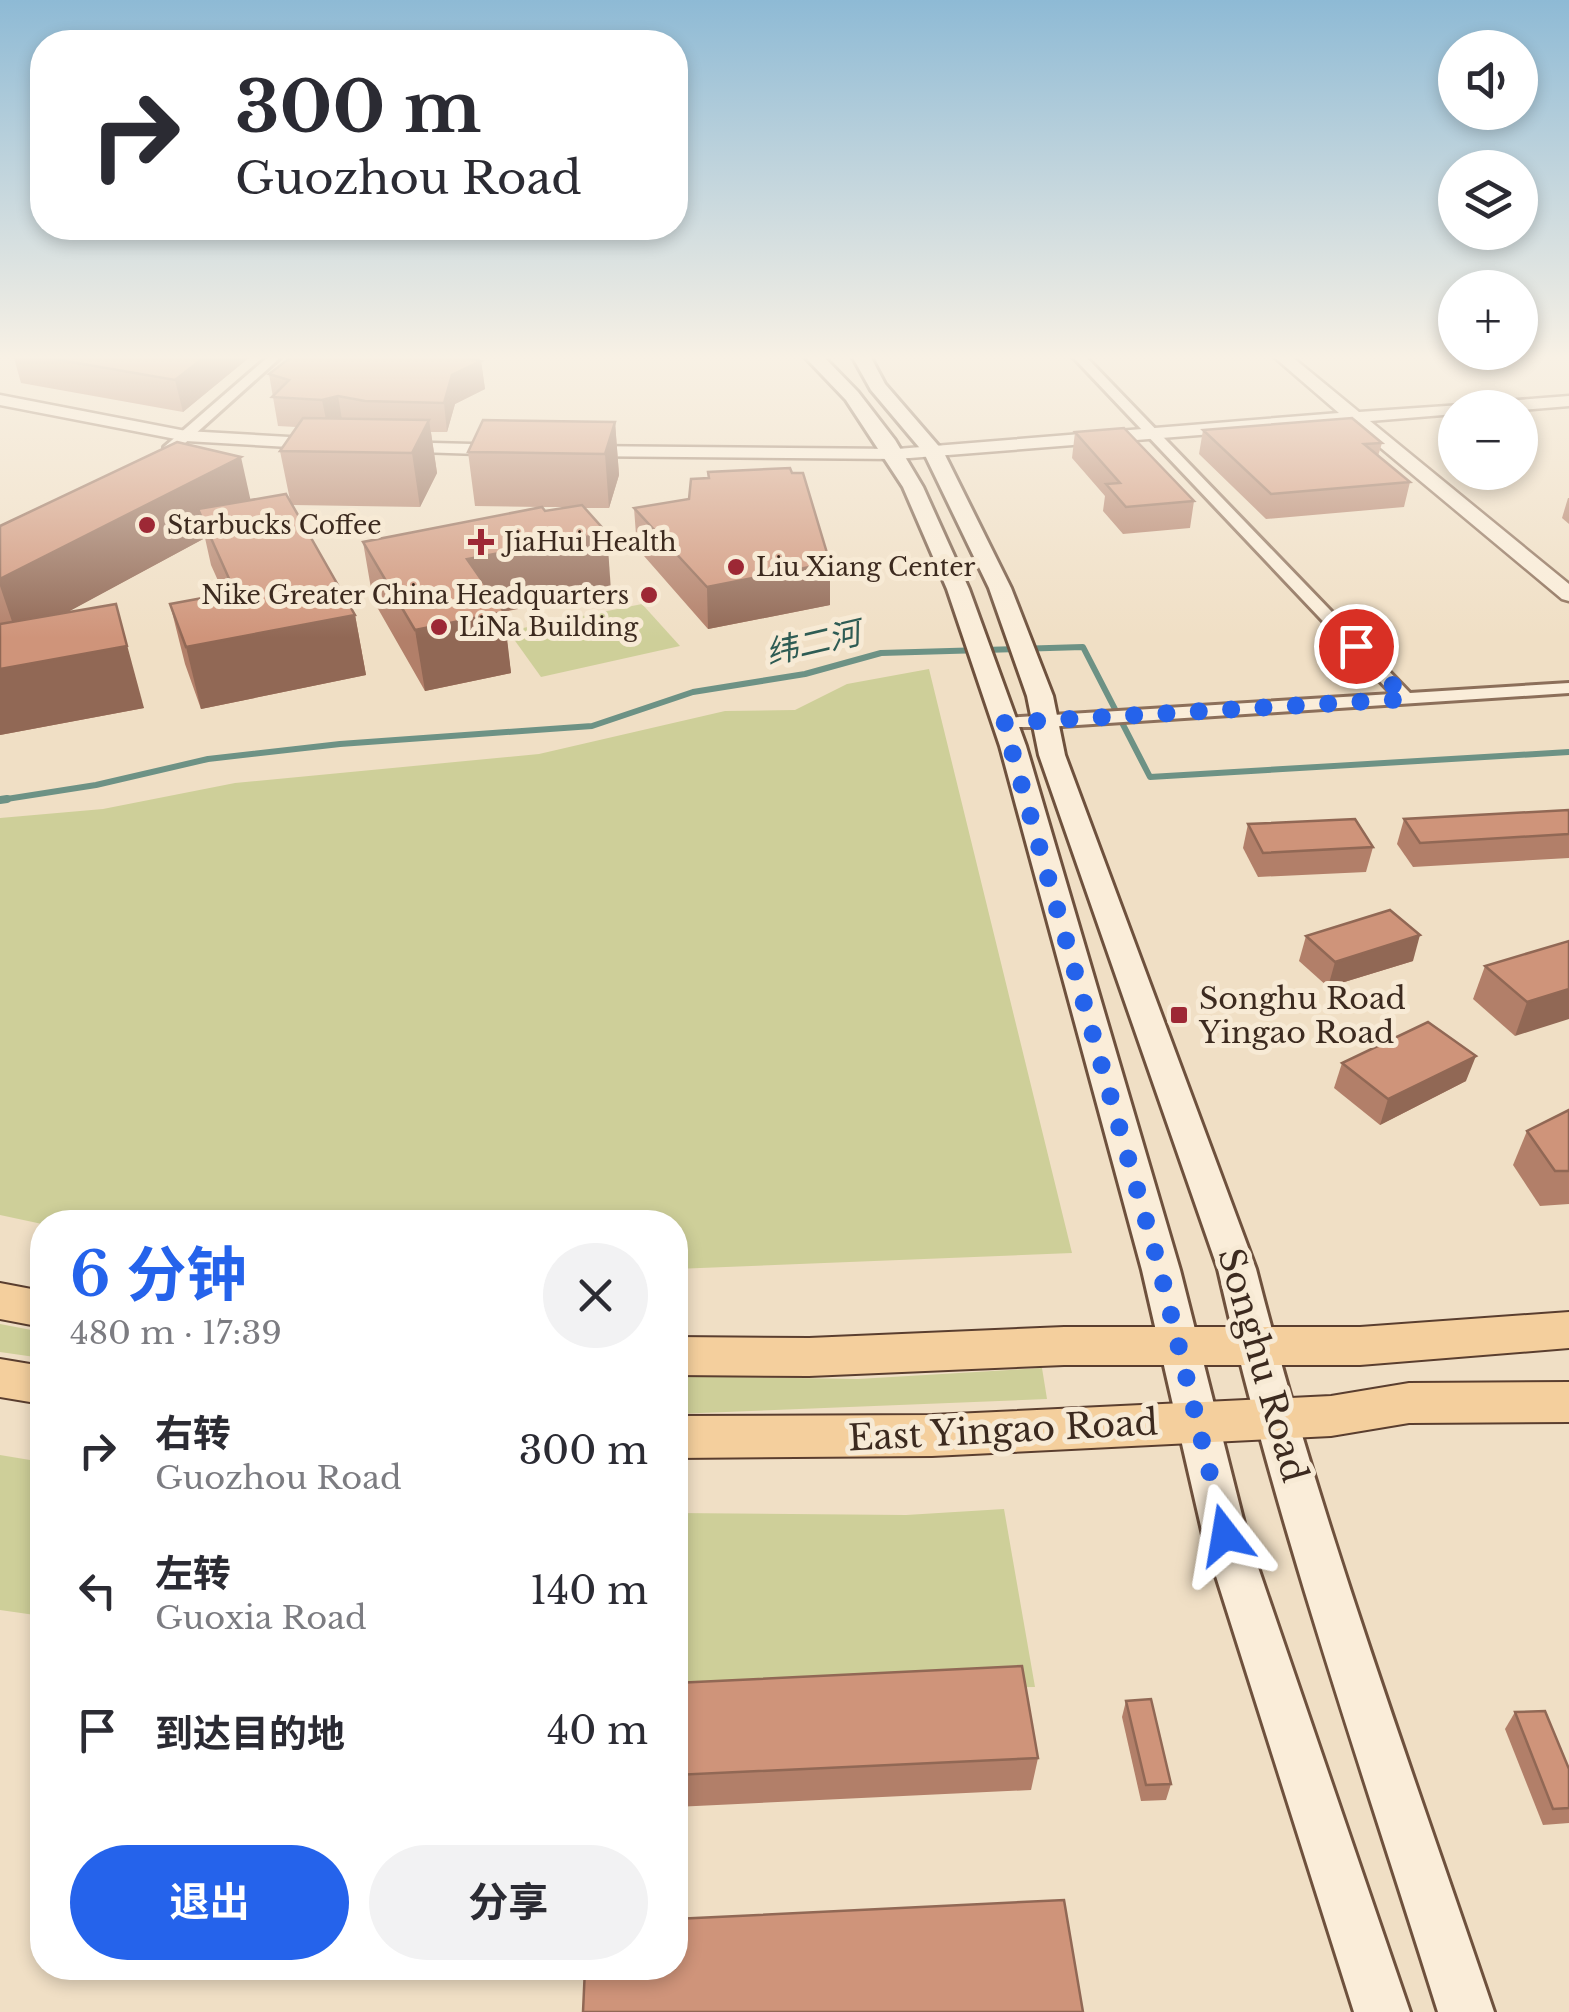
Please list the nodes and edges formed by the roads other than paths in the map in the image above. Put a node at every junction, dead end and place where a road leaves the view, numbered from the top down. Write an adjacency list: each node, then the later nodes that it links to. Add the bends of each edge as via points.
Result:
1 (169, 450): 10 (street)
2 (540, 450): 9 (street)
3 (894, 450): 9 (main road)
4 (958, 450): 8 (street)
5 (1171, 450): 14 (street)
6 (1404, 450): 12 (street)
7 (1409, 450): 11 (street)
8 (932, 452): 9 (street); 15 (main road, Songhu Road, via 1000,588)
9 (897, 454): 16 (main road, via 954,578)
10 (151, 464)
11 (1569, 572)
12 (1569, 595)
13 (1569, 688): 14 (street)
14 (1406, 699): 15 (street)
15 (1046, 722): 16 (street); 20 (main road, Songhu Road, via 1052,756 1237,1269)
16 (1004, 723): 21 (main road)
17 (0, 1302): 18 (main road)
18 (30, 1307)
19 (1569, 1330): 20 (main road, via 1360,1346)
20 (1255, 1344): 21 (main road); 26 (main road, Songhu Road)
21 (1182, 1349): 22 (main road); 27 (main road)
22 (688, 1356)
23 (0, 1378): 24 (main road)
24 (30, 1382)
25 (1569, 1402): 26 (main road, East Yingao Road, via 1409,1403)
26 (1278, 1417): 27 (main road, East Yingao Road); 30 (main road, Songhu Road)
27 (1197, 1421): 28 (main road, East Yingao Road, via 960,1434); 29 (main road, via 1225,1535)
28 (688, 1438)
29 (1382, 2012)
30 (1466, 2012)

